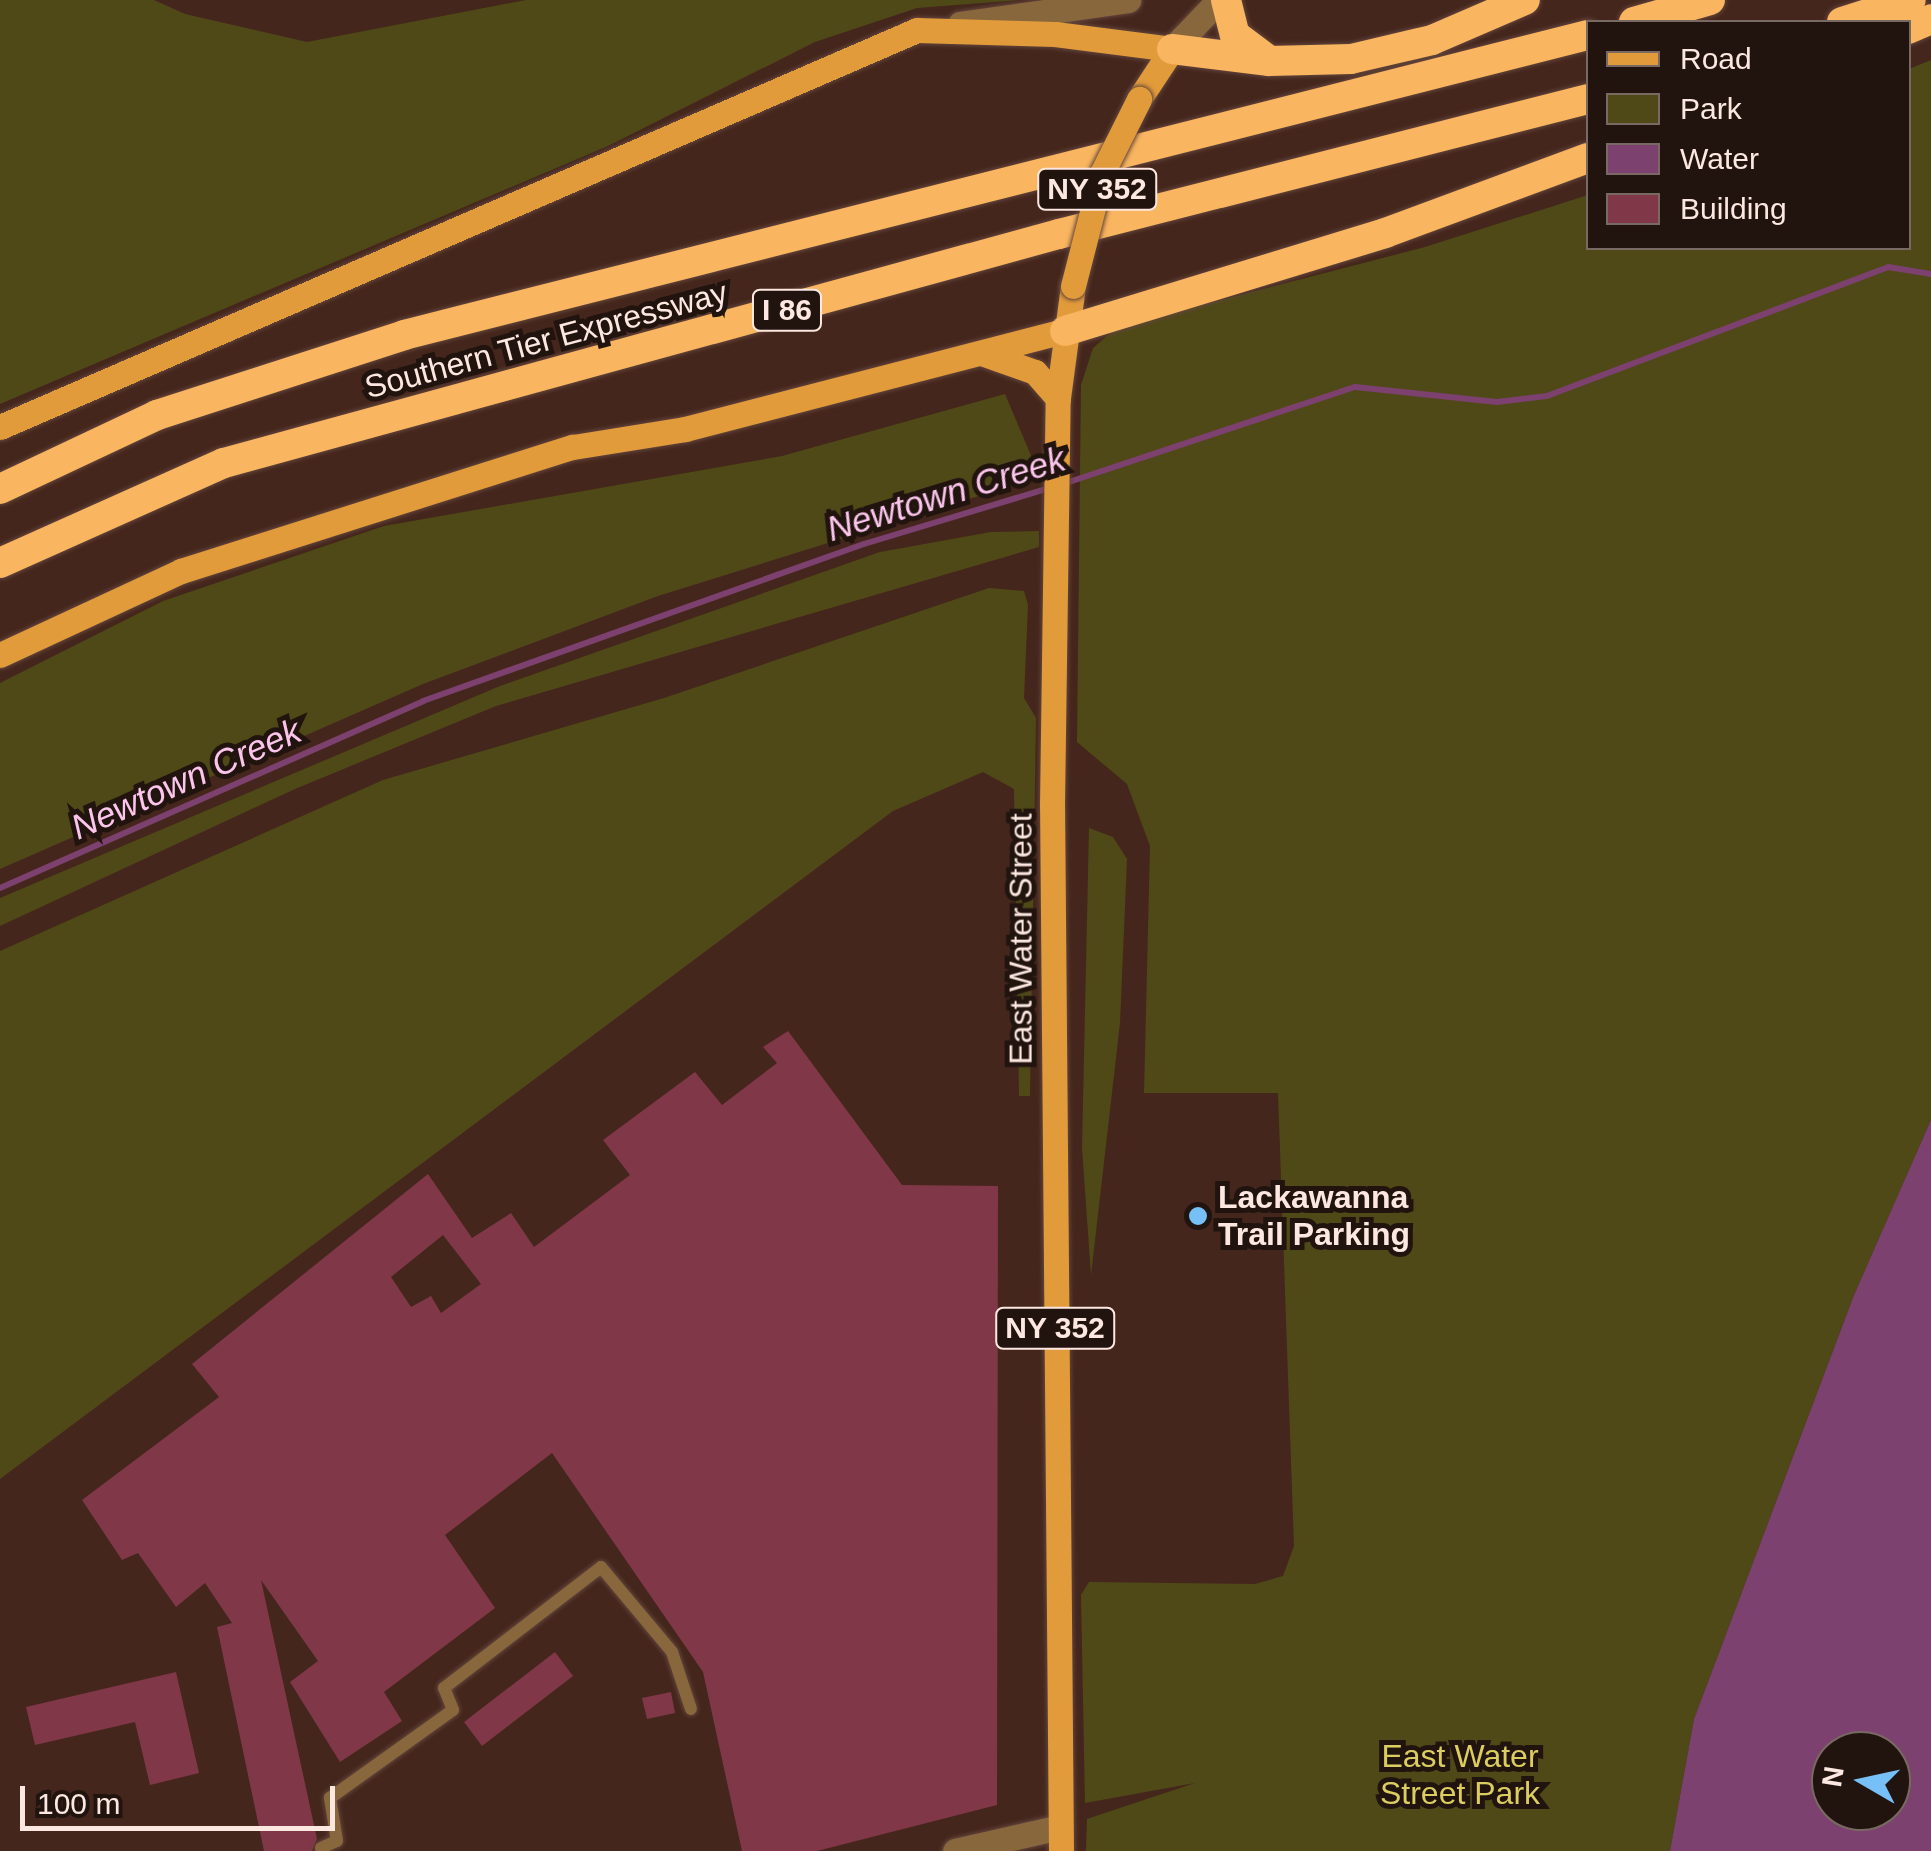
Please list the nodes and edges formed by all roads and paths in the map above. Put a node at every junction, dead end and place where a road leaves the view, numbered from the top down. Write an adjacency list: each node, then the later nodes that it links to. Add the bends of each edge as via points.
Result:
1 (1128, 0): 8 (street)
2 (1223, 0): 10 (street); 11 (highway, via 1236,34)
3 (1526, 0): 11 (highway, via 1390,52)
4 (1710, 0): 6 (highway)
5 (1911, 0): 7 (highway)
6 (1641, 20)
7 (1848, 20)
8 (917, 30): 10 (main road, via 1056,34); 17 (main road)
9 (1586, 36): 18 (highway, Southern Tier Expressway / I 86, via 404,335 157,415)
10 (1172, 49): 11 (highway); 14 (main road, East Water Street / NY 352, bridge, via 1139,100 1090,210)
11 (1270, 61)
12 (1586, 100): 19 (highway, Southern Tier Expressway / I 86, via 1040,240 224,464)
13 (1586, 159): 14 (highway, via 1385,233)
14 (1064, 331): 15 (main road); 16 (main road, East Water Street / NY 352)
15 (981, 353): 16 (main road, via 1035,372); 20 (main road, via 685,429 573,448 181,571)
16 (1058, 398): 22 (main road, East Water Street / NY 352, via 1052,805)
17 (0, 427)
18 (0, 489)
19 (0, 563)
20 (0, 655)
21 (691, 1710): 23 (lane, via 672,1652 601,1567 444,1688 453,1710 330,1798 337,1841)
22 (1061, 1839): 24 (street)
23 (321, 1848)
24 (955, 1851)

